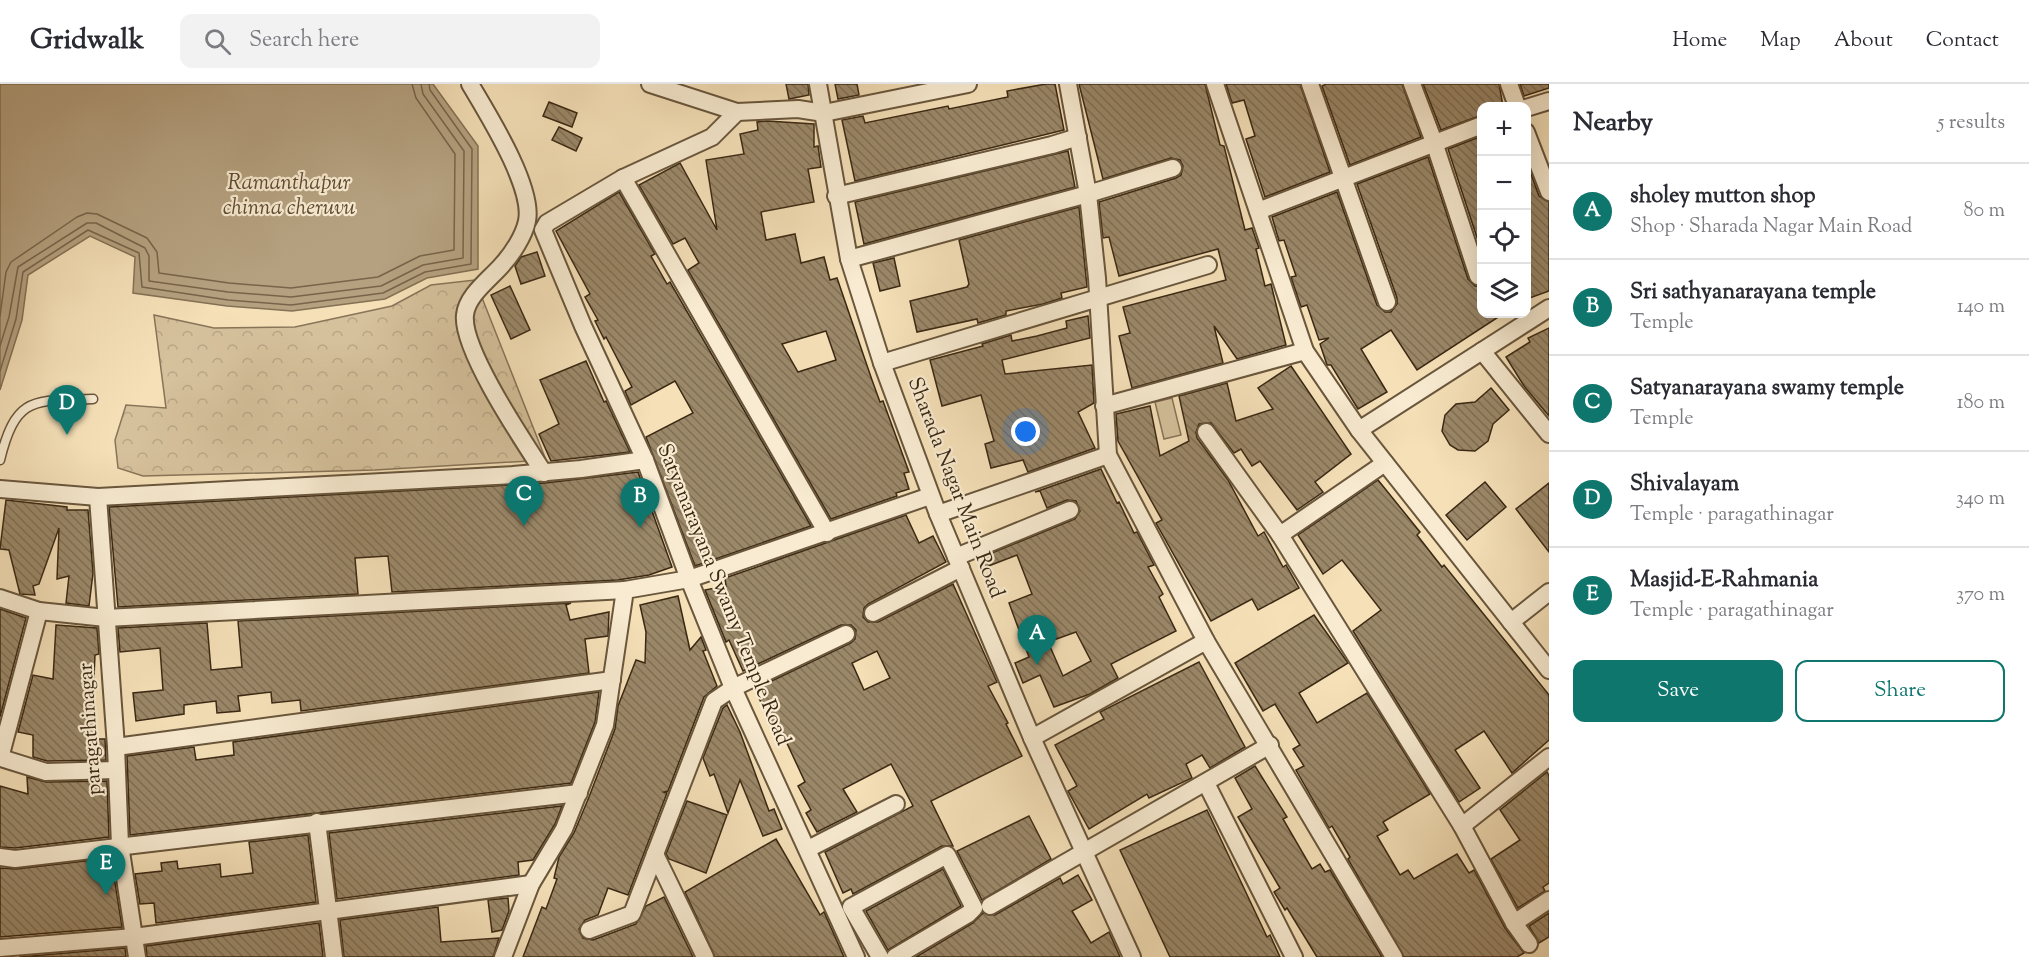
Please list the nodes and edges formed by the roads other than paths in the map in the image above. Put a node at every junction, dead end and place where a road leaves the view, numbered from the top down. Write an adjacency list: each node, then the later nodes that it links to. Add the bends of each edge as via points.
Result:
1 (470, 84): 45 (street, via 515,168 528,219 502,265 468,304 465,321 476,358)
2 (650, 84): 10 (street)
3 (818, 84): 15 (street, Sharada Nagar Main Road)
4 (968, 84): 15 (street)
5 (1068, 84): 17 (street)
6 (1215, 84): 26 (street)
7 (1310, 84): 22 (street)
8 (1412, 84): 18 (street)
9 (1509, 84): 12 (street)
10 (689, 91): 14 (street)
11 (1549, 101): 13 (street)
12 (1516, 102)
13 (1531, 107)
14 (737, 112): 15 (street, via 798,109); 21 (street, via 712,137)
15 (824, 113): 25 (street, Sharada Nagar Main Road)
16 (1477, 127): 18 (street)
17 (1078, 137): 24 (street); 25 (street)
18 (1434, 142): 22 (street); 29 (street)
19 (1531, 143): 23 (street)
20 (1173, 168): 24 (street)
21 (623, 178): 43 (street, Satyanarayana Swamy Temple Road, via 547,223 543,230); 51 (street)
22 (1344, 178): 26 (street); 31 (street)
23 (1549, 192)
24 (1088, 195): 27 (street); 30 (street)
25 (836, 196): 27 (street, Sharada Nagar Main Road)
26 (1258, 211): 33 (street)
27 (849, 259): 35 (street, Sharada Nagar Main Road)
28 (1208, 265): 30 (street)
29 (1477, 273)
30 (1098, 298): 35 (street); 37 (street)
31 (1387, 302)
32 (1549, 308): 34 (street)
33 (1305, 351): 37 (street); 38 (street)
34 (1482, 351): 38 (street); 40 (street)
35 (882, 363): 47 (street, Sharada Nagar Main Road)
36 (93, 399): 42 (lane, via 46,401 23,408 13,420)
37 (1104, 406): 41 (street)
38 (1359, 430): 44 (street)
39 (1206, 432): 52 (street)
40 (1549, 434)
41 (1107, 455): 50 (street); 63 (street)
42 (0, 460)
43 (645, 460): 45 (street); 54 (street, Satyanarayana Swamy Temple Road)
44 (1385, 463): 52 (street); 61 (street)
45 (544, 472): 48 (street)
46 (0, 489): 48 (street)
47 (930, 496): 50 (street, Sharada Nagar Main Road); 51 (street)
48 (98, 497): 60 (street, paragathinagar)
49 (1070, 510): 53 (street)
50 (938, 514): 53 (street, Sharada Nagar Main Road)
51 (827, 533): 54 (street)
52 (1280, 534): 77 (street)
53 (958, 562): 59 (street); 67 (street, Sharada Nagar Main Road)
54 (689, 579): 55 (street); 66 (street, Satyanarayana Swamy Temple Road)
55 (625, 590): 60 (street); 65 (street)
56 (1549, 592): 61 (street)
57 (0, 598): 58 (street)
58 (39, 611): 60 (street); 71 (street)
59 (873, 613)
60 (106, 618): 69 (street, paragathinagar)
61 (1511, 622): 64 (street)
62 (846, 634): 66 (street)
63 (1206, 641): 67 (street); 68 (street)
64 (1549, 670)
65 (612, 680): 69 (street); 74 (street, via 605,725)
66 (734, 688): 79 (street, Satyanarayana Swamy Temple Road); 81 (street, via 714,701)
67 (1032, 738): 80 (street, Sharada Nagar Main Road)
68 (1270, 745): 73 (street); 101 (street)
69 (116, 747): 72 (street, paragathinagar)
70 (1549, 757): 77 (street)
71 (0, 758): 72 (street, via 46,772)
72 (116, 770): 78 (street, paragathinagar)
73 (1206, 783): 80 (street); 100 (street)
74 (579, 793): 76 (street); 83 (street, via 564,829)
75 (896, 804): 79 (street)
76 (317, 822): 78 (street); 86 (street)
77 (1462, 826): 87 (street)
78 (120, 845): 82 (street, via 15,859); 89 (street, paragathinagar)
79 (808, 849): 96 (street, Satyanarayana Swamy Temple Road)
80 (1084, 851): 85 (street); 99 (street, Sharada Nagar Main Road)
81 (655, 854): 88 (street, via 632,914); 95 (street)
82 (0, 857)
83 (531, 884): 86 (street); 94 (street)
84 (1549, 900): 87 (street)
85 (990, 906)
86 (327, 911): 89 (street); 93 (street)
87 (1514, 923): 90 (street)
88 (589, 930)
89 (134, 938): 91 (street); 92 (street, paragathinagar)
90 (1529, 944)
91 (0, 948)
92 (137, 957)
93 (334, 957)
94 (503, 957)
95 (705, 957)
96 (856, 957)
97 (880, 957): 98 (street, via 851,907 947,855 974,908)
98 (895, 957)
99 (1132, 957)
100 (1294, 957)
101 (1395, 957)

